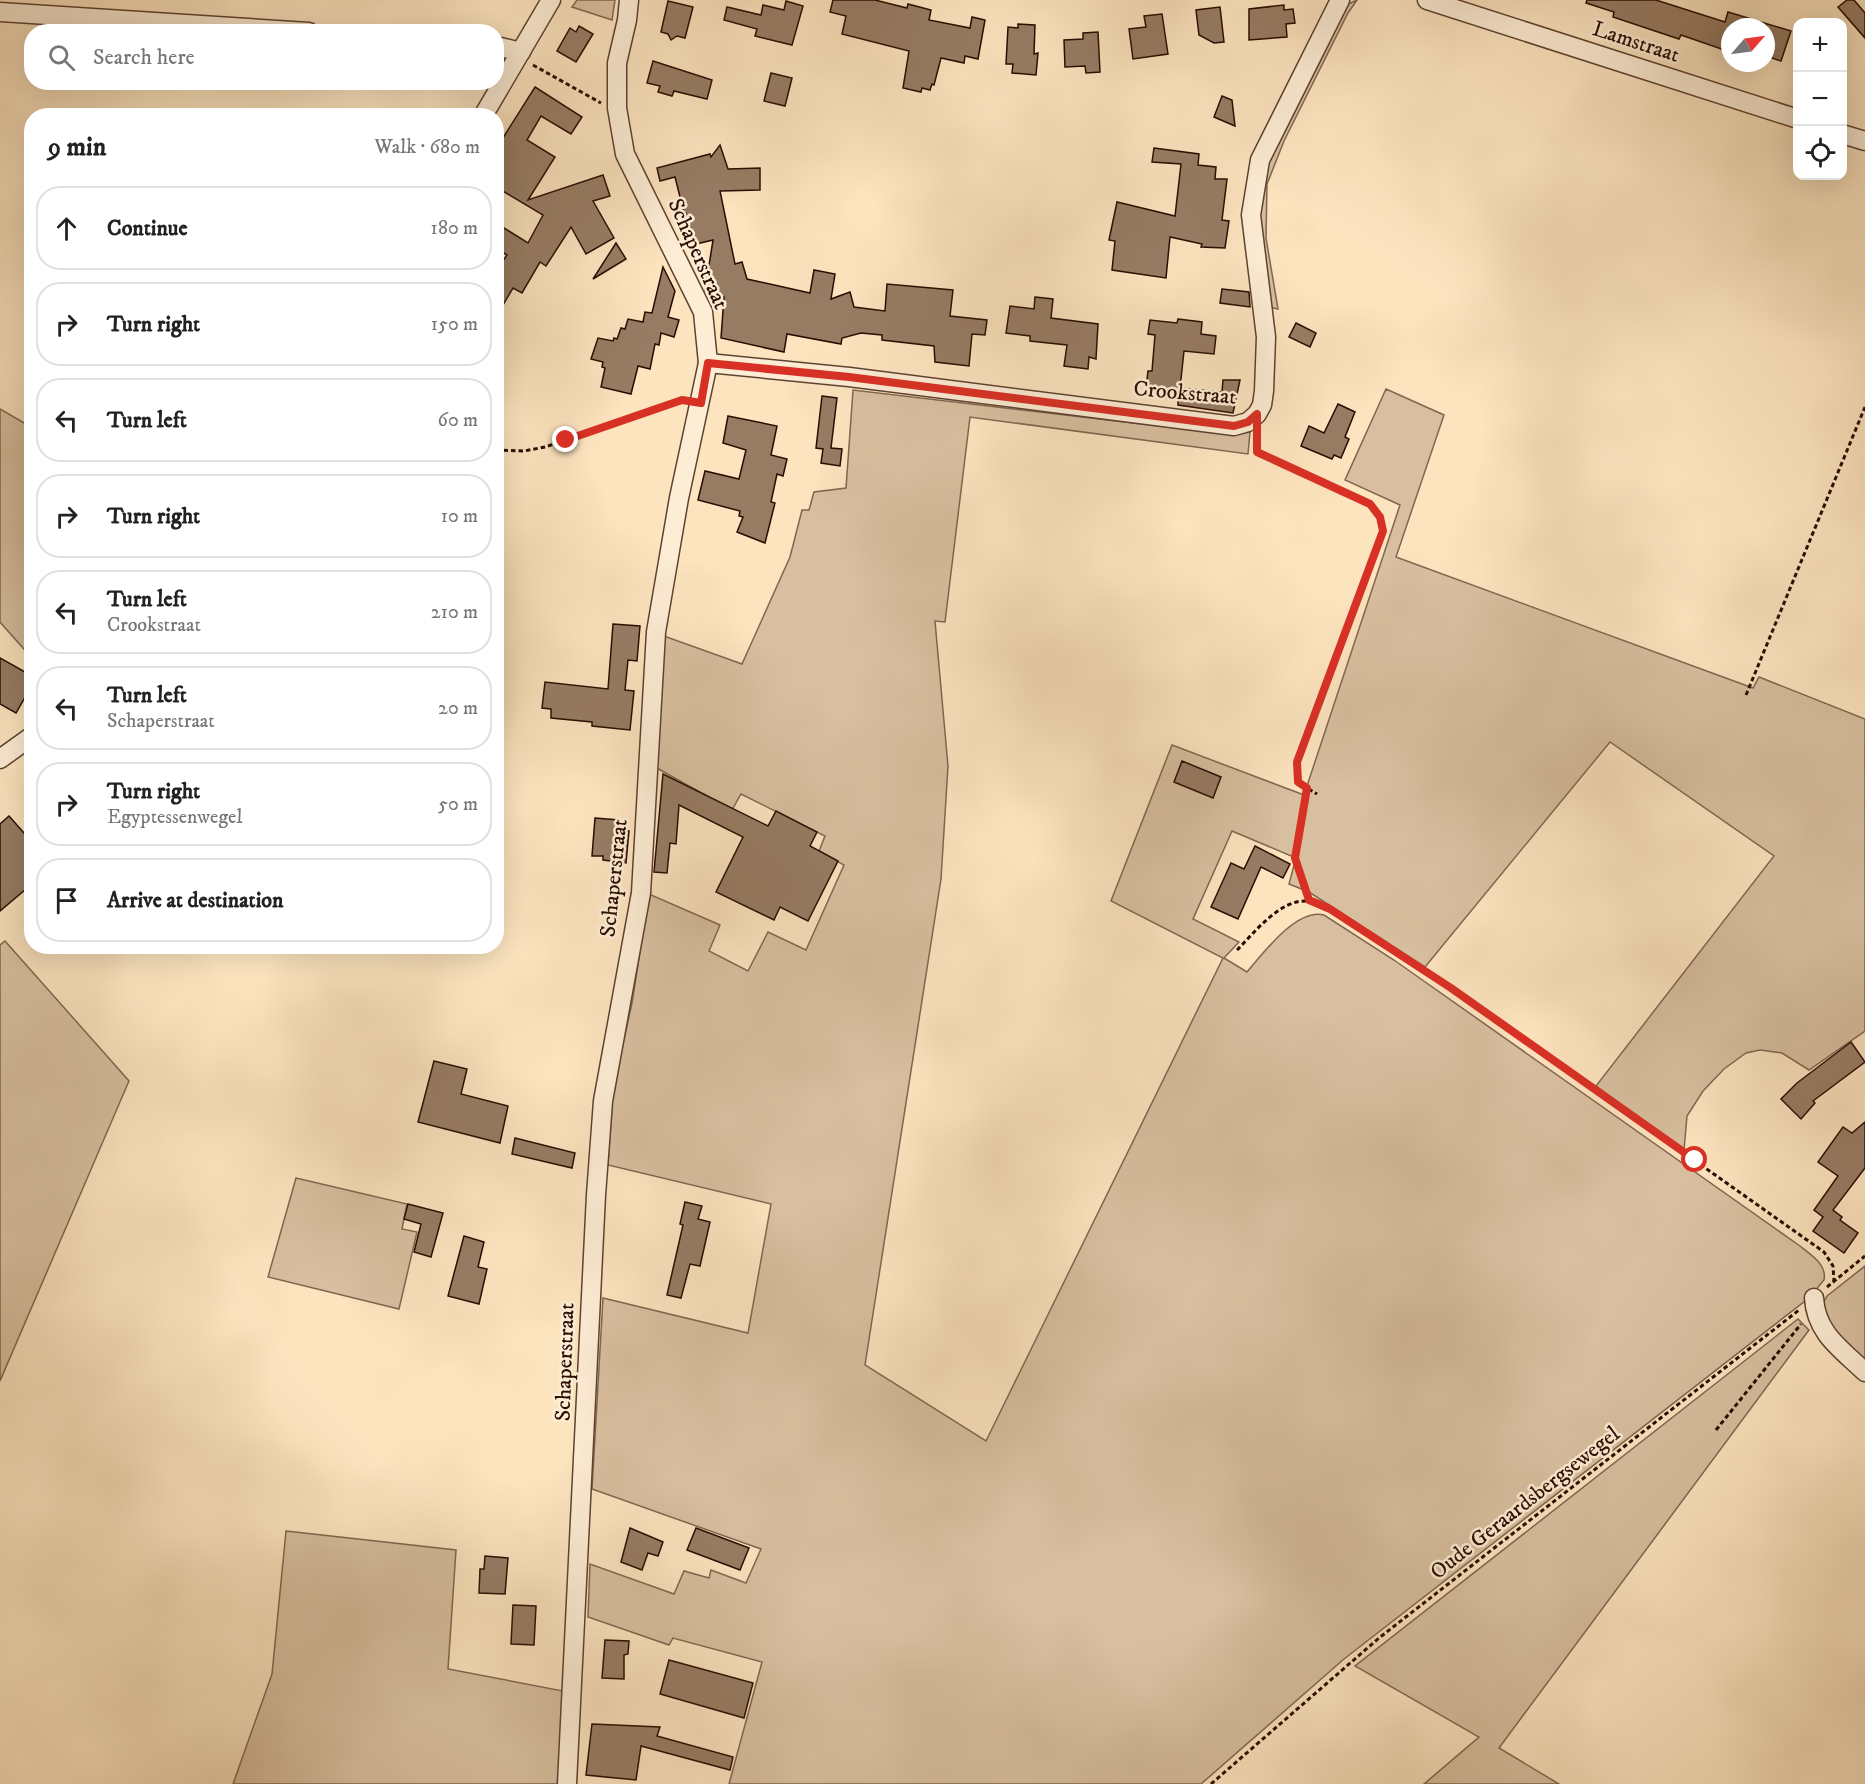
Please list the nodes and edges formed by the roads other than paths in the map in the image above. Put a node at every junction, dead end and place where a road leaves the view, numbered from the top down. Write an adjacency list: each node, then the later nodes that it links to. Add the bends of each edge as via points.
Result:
1 (551, 0): 8 (street)
2 (628, 0): 15 (street, Schaperstraat, via 617,63 617,108 625,154 703,312)
3 (1341, 0): 15 (street, Crookstraat, via 1271,135 1254,185 1251,215 1266,337 1262,405 1248,422 1234,426 860,378)
4 (1426, 0): 12 (street, Lamstraat)
5 (0, 12): 6 (street)
6 (185, 24)
7 (504, 48): 8 (street)
8 (522, 52): 9 (street)
9 (504, 82)
10 (499, 90): 11 (street)
11 (488, 108)
12 (1793, 118)
13 (1847, 136): 14 (street)
14 (1865, 141)
15 (708, 363): 20 (street, Schaperstraat, via 656,632 641,893 603,1101)
16 (24, 742): 17 (street)
17 (0, 759)
18 (1814, 1307): 19 (street, via 1830,1340)
19 (1865, 1372)
20 (567, 1784)

